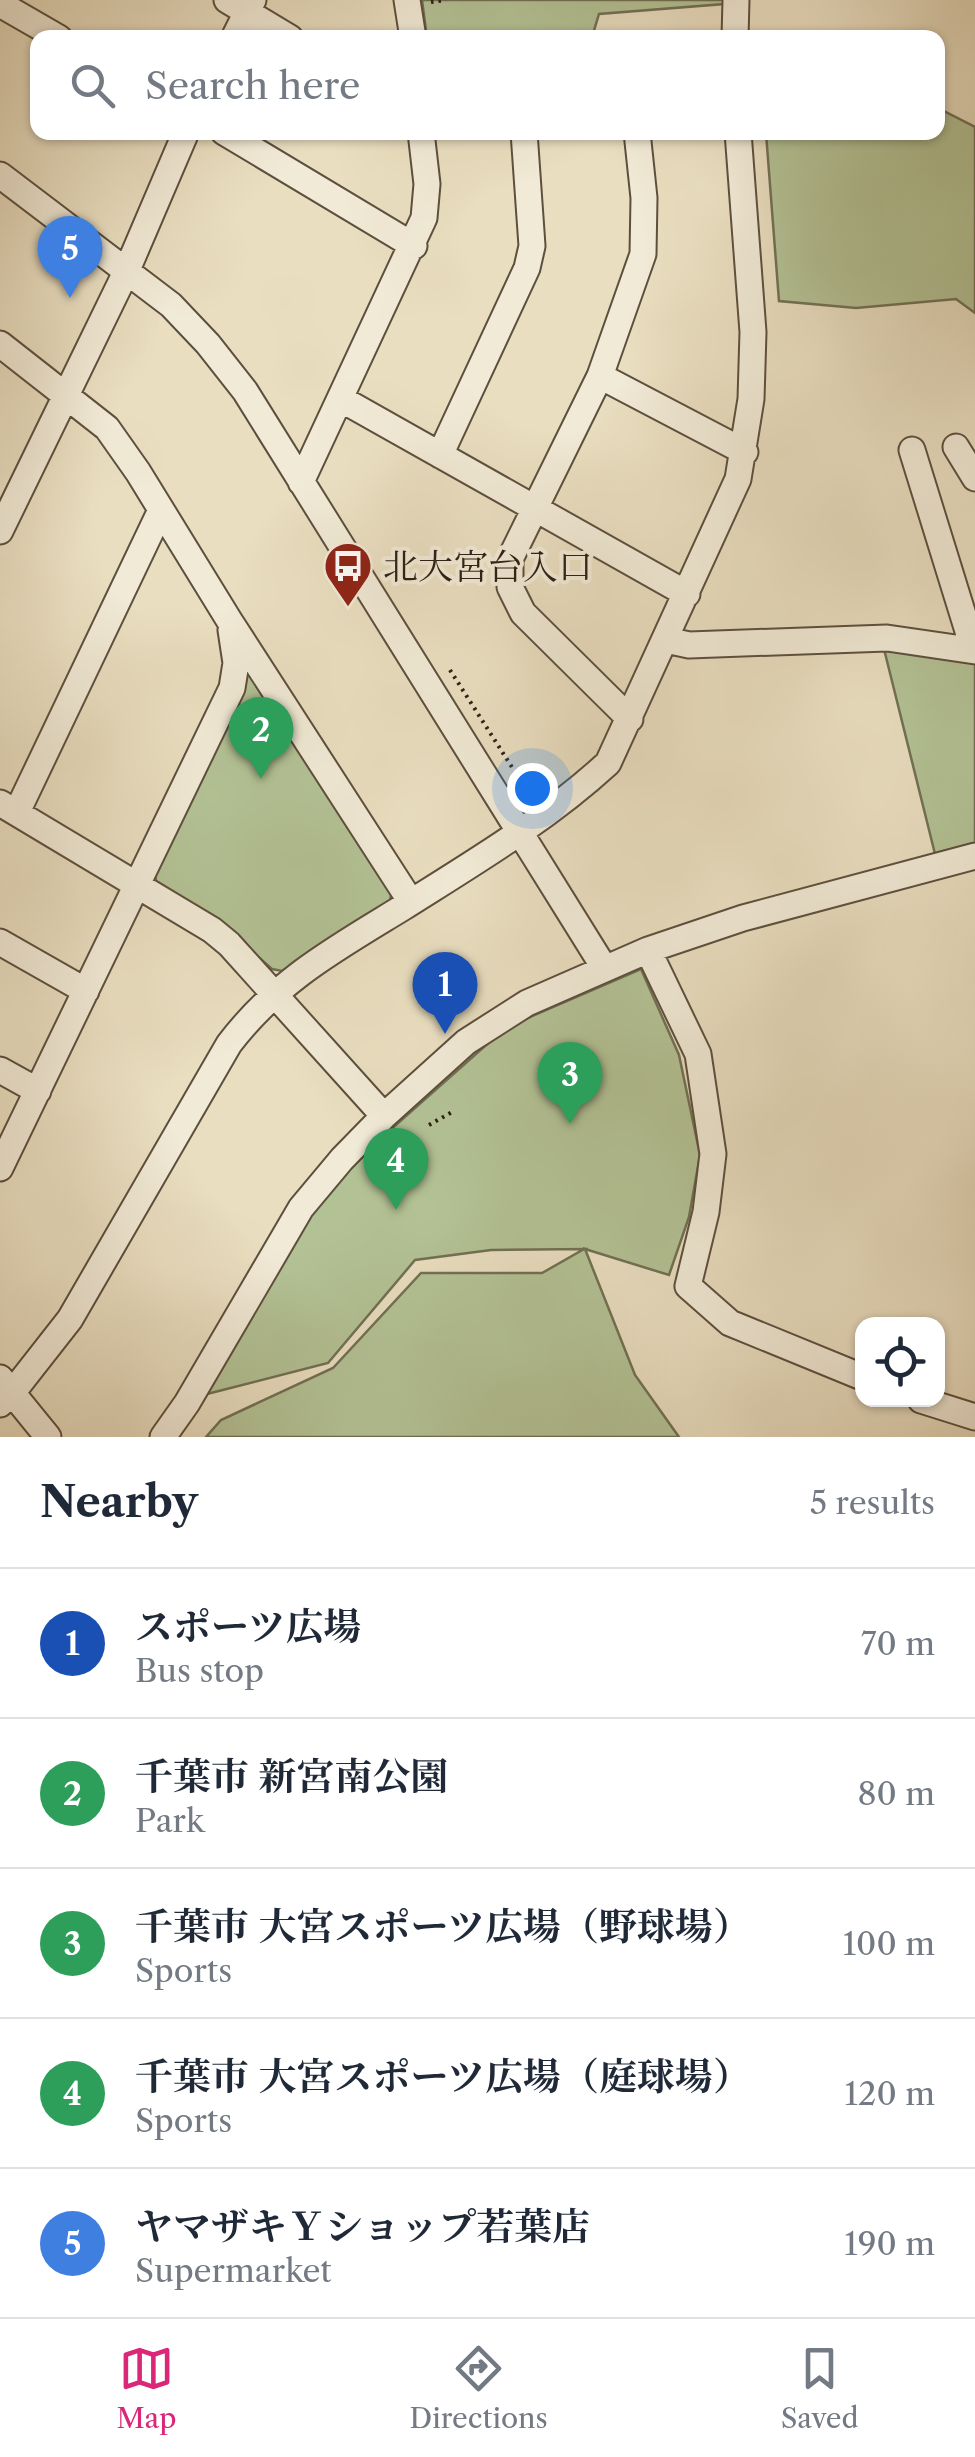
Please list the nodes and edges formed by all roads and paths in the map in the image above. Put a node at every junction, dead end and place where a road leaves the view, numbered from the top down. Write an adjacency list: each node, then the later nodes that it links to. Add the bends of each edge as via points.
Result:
1 (407, 0): 8 (street)
2 (736, 0): 9 (street)
3 (0, 4): 5 (street)
4 (243, 4): 6 (street); 7 (street)
5 (45, 30)
6 (236, 30)
7 (279, 30)
8 (412, 30)
9 (736, 30)
10 (183, 140): 18 (street)
11 (237, 140): 17 (street)
12 (422, 140): 17 (street, via 427,184)
13 (525, 140): 26 (street, via 532,246)
14 (638, 140): 20 (street, via 643,254)
15 (738, 140): 25 (street, via 753,332)
16 (0, 175): 18 (street)
17 (414, 246): 22 (street)
18 (127, 270): 21 (street); 28 (street, via 208,344 246,391)
19 (0, 344): 21 (street)
20 (600, 376): 25 (street); 29 (street)
21 (66, 394): 30 (street, via 106,428); 31 (street)
22 (341, 399): 26 (street); 28 (street)
23 (956, 447): 27 (street)
24 (912, 450): 35 (street)
25 (745, 452): 32 (street)
26 (440, 454): 29 (street)
27 (975, 478)
28 (301, 482): 38 (street)
29 (535, 508): 32 (street); 36 (street, via 510,559 510,587 524,613)
30 (161, 510): 33 (street); 37 (street)
31 (0, 531)
32 (687, 594): 34 (street)
33 (229, 620): 40 (street, via 236,663 232,688); 41 (street)
34 (666, 640): 35 (street, via 689,646 886,638); 36 (street)
35 (973, 650)
36 (630, 719): 38 (street, via 608,763)
37 (8, 807): 40 (street)
38 (520, 833): 41 (street); 44 (street)
39 (975, 856): 43 (street)
40 (138, 886): 45 (street); 46 (street, via 212,930)
41 (411, 902): 46 (street)
42 (0, 942): 45 (street)
43 (648, 950): 44 (street); 53 (street, via 698,1054 713,1154 688,1286 730,1323)
44 (605, 969): 50 (street, via 528,1003 466,1042)
45 (86, 991): 48 (street)
46 (273, 993): 50 (street); 54 (street, via 229,1044 70,1320)
47 (0, 1070): 48 (street)
48 (38, 1091): 52 (street)
49 (452, 1112): 51 (path)
50 (384, 1116): 58 (street, via 302,1208)
51 (429, 1126)
52 (4, 1154)
53 (855, 1373)
54 (4, 1392): 57 (street)
55 (943, 1407): 56 (street)
56 (975, 1417)
57 (48, 1437)
58 (163, 1437)

